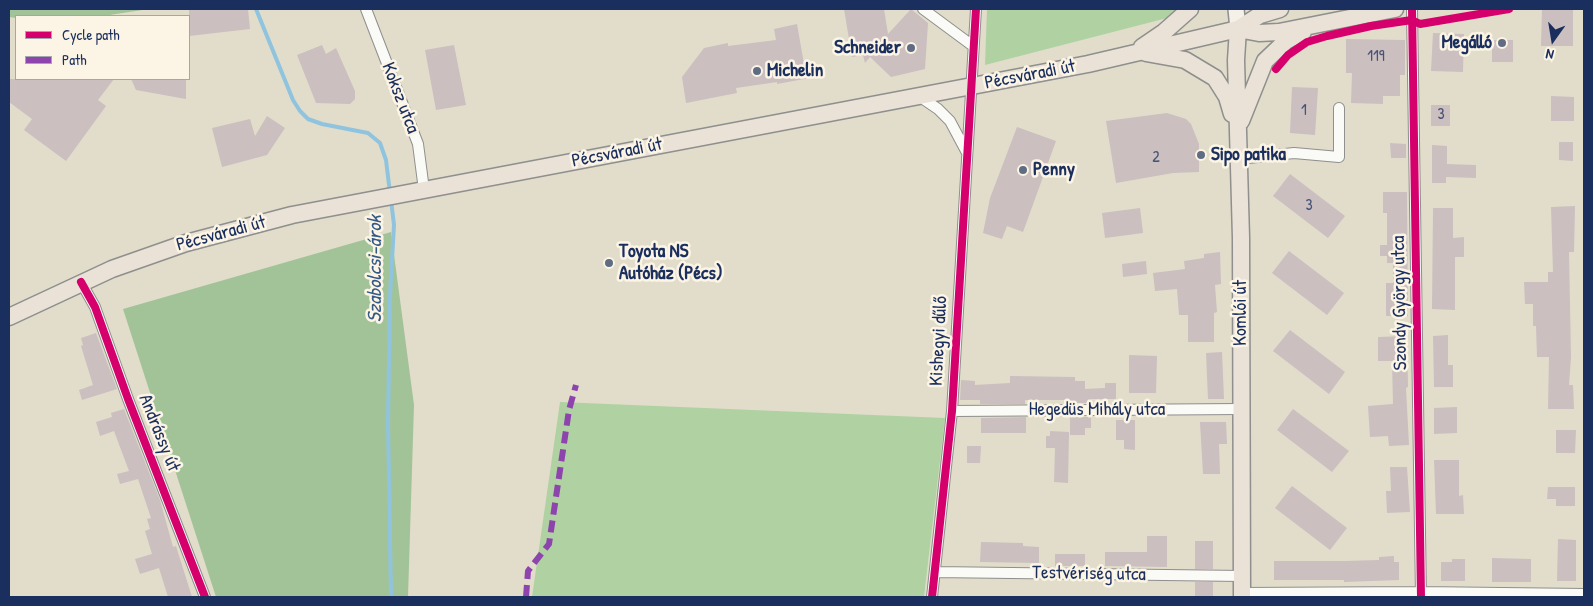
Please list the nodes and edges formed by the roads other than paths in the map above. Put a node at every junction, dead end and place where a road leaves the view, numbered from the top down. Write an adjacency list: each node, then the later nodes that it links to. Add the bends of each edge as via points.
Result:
1 (366, 9): 21 (street, Koksz utca, via 418,144)
2 (923, 9): 10 (street)
3 (941, 9): 10 (street)
4 (976, 9): 13 (street, Kishegyi dűlő)
5 (1190, 9): 14 (main road)
6 (1236, 9): 12 (main road)
7 (1280, 9): 12 (main road, via 1260,15)
8 (1395, 9): 11 (main road)
9 (1412, 9): 28 (street, Szondy György utca)
10 (940, 20): 13 (street)
11 (1322, 25): 12 (main road, via 1259,33); 18 (main road, via 1286,41 1265,61)
12 (1238, 29): 14 (main road, Pécsváradi út); 18 (main road, Komlói út)
13 (973, 46): 15 (street, Kishegyi dűlő)
14 (1136, 51): 15 (main road, Pécsváradi út, via 1088,64); 18 (main road, via 1185,60 1215,78 1228,97)
15 (970, 86): 16 (main road, Pécsváradi út); 19 (street, Kishegyi dűlő)
16 (919, 96): 19 (street, via 950,121); 21 (main road, Pécsváradi út)
17 (1339, 108): 20 (street, via 1339,157 1294,153)
18 (1237, 133): 20 (main road, Komlói út)
19 (967, 152): 25 (street, Kishegyi dűlő)
20 (1239, 159): 24 (main road, Komlói út)
21 (424, 190): 22 (main road, Pécsváradi út, via 292,215 186,243)
22 (81, 282): 23 (main road, Pécsváradi út); 31 (street, Andrássy út, via 95,307)
23 (9, 317)
24 (1242, 409): 25 (street, Hegedüs Mihály utca); 27 (main road, Komlói út)
25 (952, 411): 26 (street, Kishegyi dűlő)
26 (935, 572): 27 (street, Testvériség utca); 32 (street, Kishegyi dűlő)
27 (1242, 576): 30 (main road, Komlói út)
28 (1421, 594): 29 (street); 30 (street)
29 (1584, 594)
30 (1242, 595)
31 (205, 597)
32 (932, 597)

